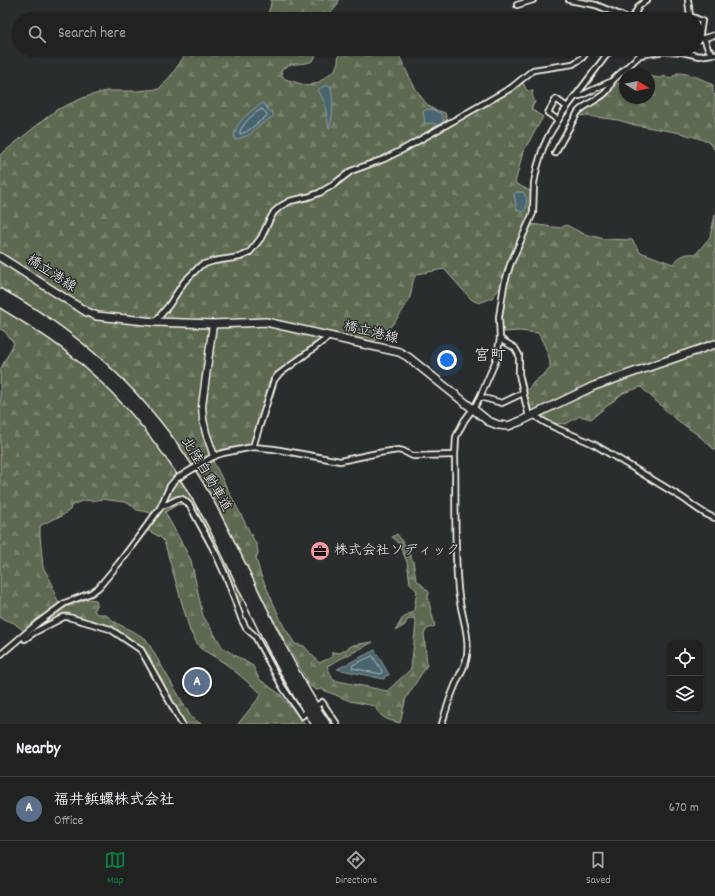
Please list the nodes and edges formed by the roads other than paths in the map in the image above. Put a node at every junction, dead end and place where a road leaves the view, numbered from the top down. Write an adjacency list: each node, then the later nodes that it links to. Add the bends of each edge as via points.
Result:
1 (533, 0): 5 (street)
2 (569, 0): 6 (street, via 596,5)
3 (647, 0): 7 (street)
4 (688, 0): 8 (street)
5 (517, 5)
6 (614, 12)
7 (635, 12)
8 (690, 12)
9 (715, 35): 10 (street)
10 (703, 38)
11 (703, 43): 12 (street)
12 (714, 54): 16 (street)
13 (584, 56): 25 (street, via 573,64 533,70 511,88 402,150 351,171 318,193 284,204 274,212 261,238 248,253 201,265 184,282)
14 (605, 56): 18 (street)
15 (638, 56): 17 (street)
16 (703, 56)
17 (612, 81): 18 (street); 21 (street, via 604,95 578,112)
18 (575, 96): 19 (street)
19 (568, 107): 20 (street); 20 (street, via 556,99 547,115)
20 (558, 120): 28 (street, via 539,159 534,183 533,213 506,276 499,317)
21 (555, 153)
22 (0, 257): 25 (main road, 橋立港線, via 87,312 97,316)
23 (0, 294): 45 (highway, 北陸自動車道, via 84,350 121,384 152,418 182,459 206,500 287,662)
24 (0, 302): 44 (highway, 北陸自動車道, via 82,357 116,389 158,437 200,502 282,667)
25 (155, 322): 26 (main road, 橋立港線)
26 (212, 324): 27 (main road, 橋立港線, via 266,322); 36 (street, via 202,406 206,433)
27 (330, 336): 32 (main road, 橋立港線, via 399,352); 34 (street, via 274,380)
28 (500, 339): 30 (street, via 517,351); 31 (street, via 494,367)
29 (715, 344): 33 (main road, 橋立港線, via 594,386)
30 (523, 393): 31 (street, via 502,403); 33 (street)
31 (480, 397): 32 (street)
32 (473, 409): 33 (main road, 橋立港線, via 488,421 498,425 508,426); 35 (street, via 456,437)
33 (531, 416): 38 (street, via 595,445)
34 (253, 447): 35 (street, via 340,461 398,450 413,456); 36 (street)
35 (455, 455): 47 (street, via 457,580 467,633 467,655)
36 (214, 456): 37 (street, bridge, via 176,479)
37 (162, 505): 40 (street, via 99,587 91,593 64,603); 42 (street, via 181,498 190,506 228,581 240,618 255,636 298,711 302,716)
38 (715, 518)
39 (25, 639): 43 (street, via 64,617 110,629 141,650)
40 (0, 655)
41 (319, 704): 46 (street, via 322,702)
42 (304, 714)
43 (182, 724)
44 (317, 724)
45 (325, 724)
46 (337, 724)
47 (442, 724)

